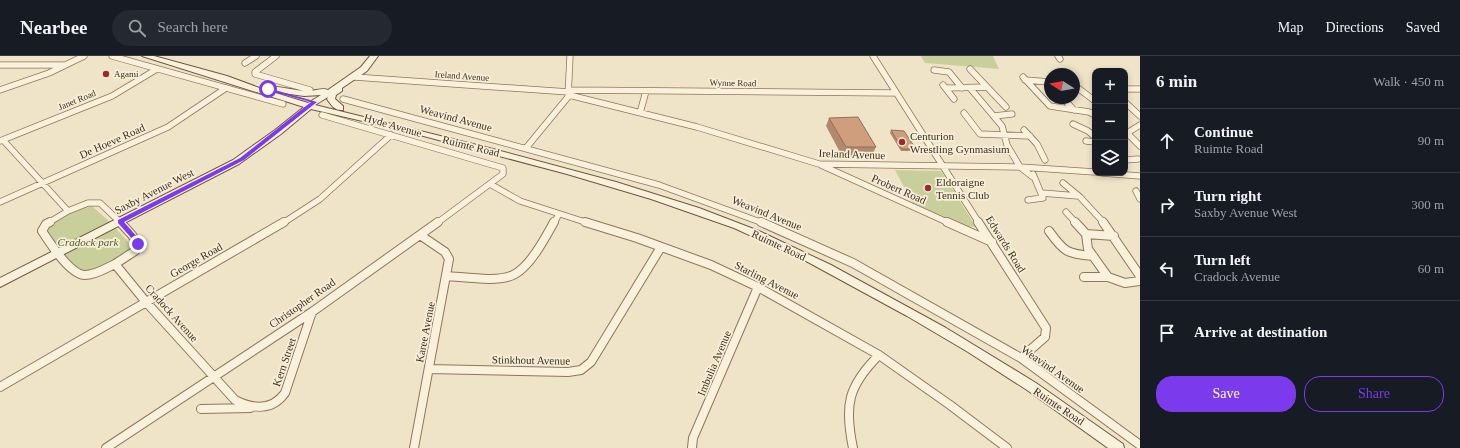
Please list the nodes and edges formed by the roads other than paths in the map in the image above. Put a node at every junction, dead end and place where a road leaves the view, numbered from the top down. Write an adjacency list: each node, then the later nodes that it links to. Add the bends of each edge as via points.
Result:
1 (84, 56): 11 (street)
2 (112, 56): 12 (street)
3 (146, 56): 15 (main road, Ruimte Road)
4 (256, 56): 9 (street)
5 (276, 56): 26 (street, via 258,69 256,74)
6 (374, 56): 16 (main road)
7 (570, 56): 29 (street)
8 (873, 56): 30 (street, Edwards Road)
9 (245, 63)
10 (0, 65): 11 (street)
11 (66, 65): 25 (street)
12 (157, 69): 19 (street); 60 (street, Janet Road, via 112,96)
13 (970, 69): 18 (street)
14 (934, 70): 20 (street, via 949,72)
15 (224, 78): 22 (main road, Ruimte Road); 35 (main road, Ruimte Road)
16 (353, 78): 22 (main road, via 313,94); 29 (street, Ireland Avenue); 36 (main road, Saxby Avenue West); 41 (main road, via 332,96 332,101)
17 (1044, 81): 34 (street, via 1024,79)
18 (987, 87): 21 (street); 40 (street)
19 (226, 88): 35 (street); 79 (street, De Hoeve Road, via 168,127)
20 (962, 88): 21 (street); 33 (street, via 944,86)
21 (970, 88): 48 (street)
22 (268, 89): 36 (main road, Ruimte Road)
23 (1128, 89): 24 (street)
24 (1140, 89)
25 (0, 90)
26 (310, 90)
27 (1080, 90): 32 (street)
28 (646, 91): 29 (street, Wynne Road); 30 (street, Wynne Road); 43 (street)
29 (569, 93): 43 (street, Ireland Avenue); 64 (street, via 566,101)
30 (896, 93): 71 (street, Edwards Road)
31 (343, 99): 64 (street, Weavind Avenue)
32 (1092, 99)
33 (954, 100)
34 (1044, 100)
35 (286, 102): 36 (main road, Ruimte Road); 50 (main road, via 296,102 299,107)
36 (312, 104): 41 (main road, Ruimte Road); 50 (main road, Saxby Avenue West); 54 (main road, Ruimte Road)
37 (1048, 104): 42 (street)
38 (1068, 104): 42 (street)
39 (1127, 104): 49 (street)
40 (1006, 107)
41 (340, 108): 54 (main road, Ruimte Road, via 379,119)
42 (1074, 110): 45 (street)
43 (640, 113): 70 (street, Ireland Avenue, via 697,127)
44 (964, 113): 57 (street, via 980,134)
45 (1092, 113)
46 (1012, 114): 48 (street)
47 (322, 115): 54 (street, Hyde Avenue)
48 (994, 116): 57 (street)
49 (1140, 116)
50 (297, 117): 91 (main road, Saxby Avenue West, via 236,162)
51 (1073, 124): 55 (street)
52 (1140, 125): 56 (street)
53 (1024, 130): 58 (street)
54 (396, 131): 74 (street, Hyde Avenue); 108 (street, George Road, via 309,207); 117 (main road, Ruimte Road, via 605,181 681,205 754,233 835,271 972,348)
55 (1092, 134)
56 (1128, 134)
57 (1006, 135): 58 (street); 66 (street)
58 (1030, 136): 67 (street)
59 (1128, 136): 63 (street)
60 (1, 141): 79 (street)
61 (1086, 141): 62 (street)
62 (1092, 142)
63 (1140, 146)
64 (526, 148): 111 (street, Weavind Avenue, via 659,185 753,218 853,263)
65 (994, 151): 66 (street)
66 (1010, 151): 72 (street)
67 (1046, 160)
68 (1128, 160): 69 (street)
69 (1138, 160)
70 (819, 164): 71 (street, Ireland Avenue); 96 (street, Probert Road)
71 (944, 166): 72 (street, Ireland Avenue); 96 (street, Edwards Road)
72 (1020, 167): 73 (street, Ireland Avenue); 78 (street)
73 (1032, 168): 75 (street, Ireland Avenue); 78 (street)
74 (503, 169): 81 (street, Christopher Road, via 502,175)
75 (1092, 172)
76 (1128, 175): 77 (street)
77 (1140, 176)
78 (1033, 177): 83 (street)
79 (42, 183): 87 (street, De Hoeve Road); 88 (street)
80 (1063, 183): 84 (street)
81 (490, 184): 90 (street, Starling Avenue, via 520,201); 94 (street, Christopher Road)
82 (1136, 191): 85 (street)
83 (1042, 193): 84 (street); 86 (street, via 1042,199)
84 (1078, 196): 95 (street)
85 (1140, 199)
86 (1028, 200)
87 (0, 202)
88 (68, 211): 91 (street, via 97,202); 98 (street, via 49,222 42,231)
89 (1066, 212): 93 (street)
90 (559, 214): 97 (street, Starling Avenue, via 612,229); 101 (street, via 524,267 515,275)
91 (120, 222): 98 (main road, Saxby Avenue West); 100 (street, via 138,244 135,250)
92 (1049, 231): 99 (street, via 1066,253)
93 (1086, 234): 95 (street); 99 (street, via 1087,246)
94 (420, 236): 101 (street, Karee Avenue, via 449,255); 109 (street, Christopher Road)
95 (1114, 236): 102 (street)
96 (993, 243): 111 (street, Edwards Road, via 1046,328 1045,336)
97 (661, 247): 107 (street, Starling Avenue, via 711,265); 112 (street, Stinkhout Avenue, via 585,369 568,372)
98 (58, 253): 100 (street, via 77,273 83,275 93,274); 106 (main road, Saxby Avenue West)
99 (1093, 256): 104 (street)
100 (115, 264): 108 (street, Cradock Avenue)
101 (447, 276): 112 (street, Karee Avenue)
102 (1140, 276)
103 (1084, 277): 104 (street)
104 (1108, 277): 105 (street, via 1125,283)
105 (1140, 281)
106 (0, 283)
107 (758, 287): 110 (street, Starling Avenue); 121 (street, Imbulia Avenue, via 693,438)
108 (146, 302): 113 (street, Cradock Avenue); 114 (street, George Road)
109 (312, 312): 113 (street, Christopher Road); 115 (street, Kern Street, via 285,394 281,401)
110 (879, 356): 122 (street, via 857,379 851,393 848,425); 123 (street, Starling Avenue, via 920,383)
111 (1021, 358): 118 (street, Weavind Avenue)
112 (429, 369): 120 (street, Karee Avenue)
113 (215, 377): 115 (street, Kern Street, via 235,400 247,406); 119 (street, Christopher Road)
114 (0, 387)
115 (262, 407): 116 (street, Kern Street)
116 (201, 409)
117 (1102, 436): 124 (main road, Ruimte Road); 125 (main road)
118 (1140, 445)
119 (106, 448)
120 (414, 448)
121 (692, 448)
122 (853, 448)
123 (1007, 448)
124 (1118, 448)
125 (1123, 448)

